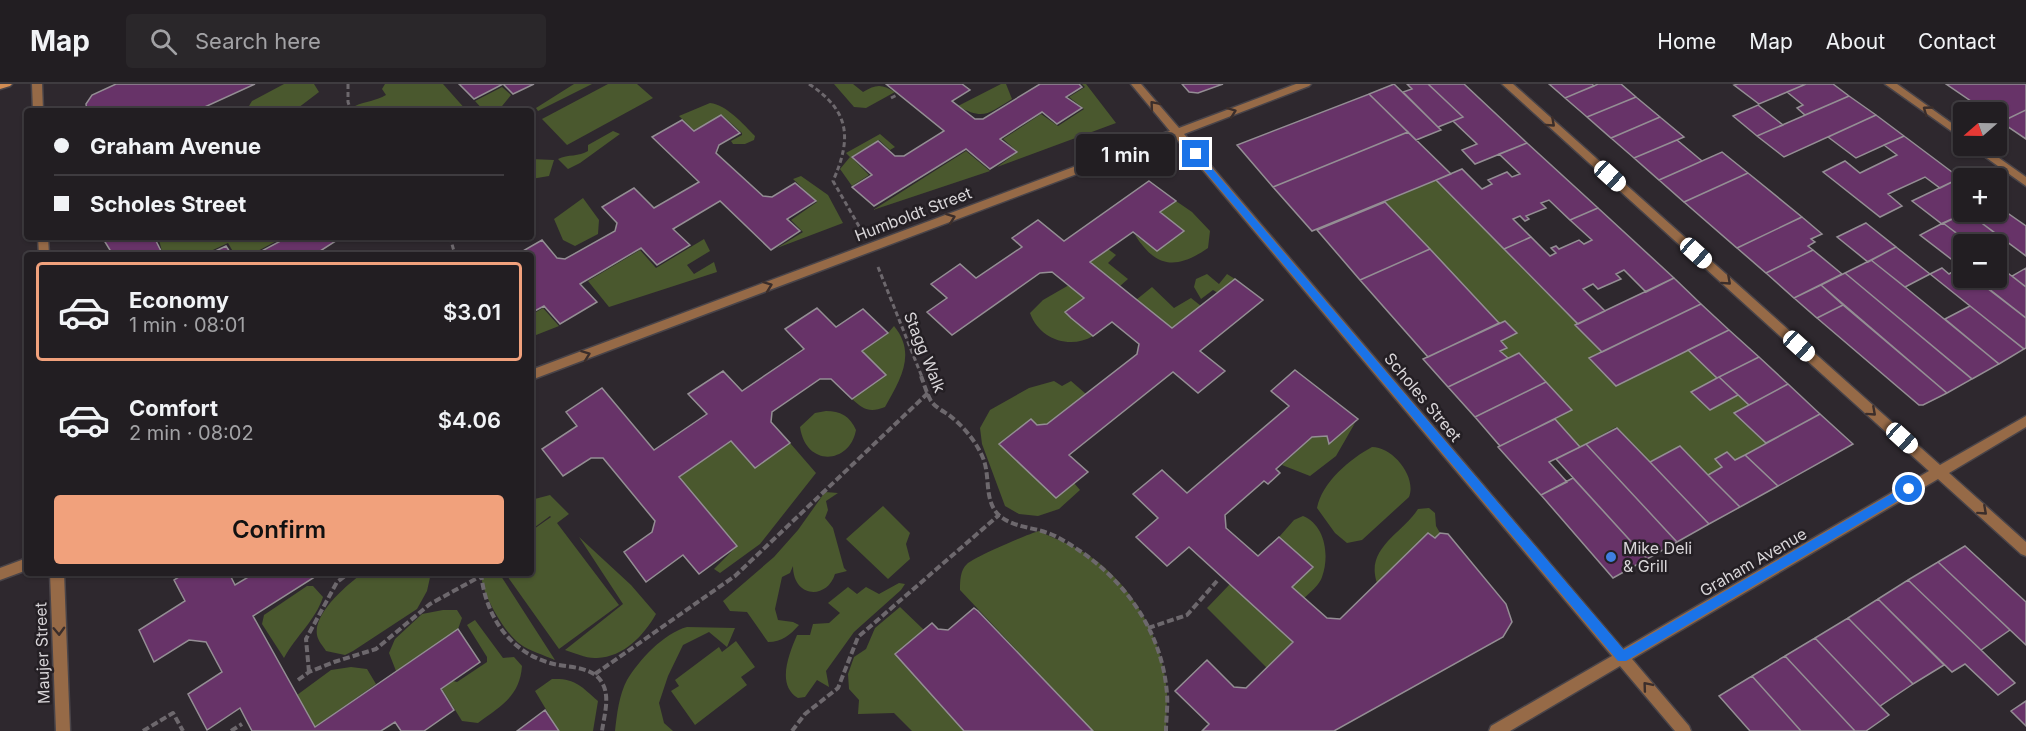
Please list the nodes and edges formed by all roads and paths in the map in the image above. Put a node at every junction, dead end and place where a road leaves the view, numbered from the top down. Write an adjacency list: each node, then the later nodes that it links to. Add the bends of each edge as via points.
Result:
1 (7, 84): 9 (main road)
2 (37, 84): 12 (street)
3 (348, 84): 13 (path)
4 (809, 84): 18 (path, Stagg Walk, via 834,104 844,122 847,142 833,181)
5 (1136, 84): 15 (street, Scholes Street, one-way to 5)
6 (1306, 84): 15 (street, Humboldt Street, one-way to 6)
7 (1507, 84): 22 (street, one-way to 22)
8 (1890, 84): 14 (street, one-way to 8)
9 (0, 86)
10 (897, 95): 11 (path)
11 (891, 98)
12 (38, 108)
13 (350, 108)
14 (1953, 129)
15 (1177, 133): 18 (street, Humboldt Street, one-way to 15); 33 (street, Scholes Street)
16 (1990, 156): 17 (street)
17 (2026, 182)
18 (871, 248): 19 (street, Humboldt Street, one-way to 18); 20 (path, Stagg Walk)
19 (534, 374)
20 (928, 393): 23 (path, Stagg Walk, via 932,403 967,431 982,455 989,482 987,493); 35 (path, via 735,576)
21 (2026, 422): 22 (street, Graham Avenue)
22 (1940, 472): 24 (street, one-way to 24); 33 (street, Graham Avenue)
23 (999, 516): 32 (path, via 1052,535 1089,555 1116,579 1139,608); 43 (path, via 858,637 838,688 805,714)
24 (2026, 550)
25 (24, 565): 26 (street)
26 (0, 574)
27 (57, 576): 38 (street, Maujer Street, one-way to 38)
28 (345, 576): 34 (path, via 337,582 306,639)
29 (476, 576): 34 (path, via 430,604 376,649)
30 (479, 576): 35 (path, via 486,603 499,628 523,650 548,662)
31 (1217, 581): 32 (path, via 1187,615)
32 (1148, 628): 44 (path, via 1159,651 1167,693)
33 (1622, 657): 45 (street, Graham Avenue); 46 (street, Scholes Street, one-way to 33)
34 (309, 672): 36 (path)
35 (596, 674): 42 (path, via 606,690)
36 (298, 680)
37 (242, 724): 41 (path)
38 (63, 731)
39 (143, 731): 40 (path, via 173,713)
40 (183, 731)
41 (231, 731)
42 (602, 731)
43 (792, 731)
44 (1166, 731)
45 (1496, 731)
46 (1684, 731)

